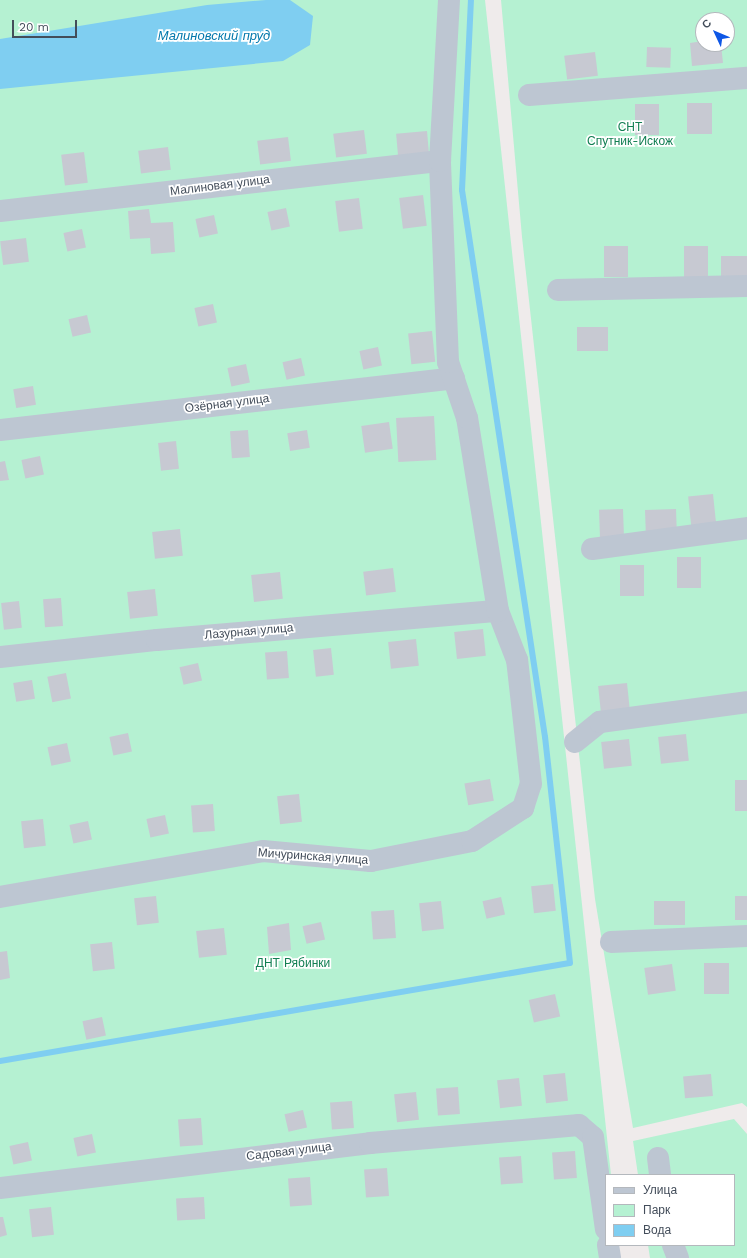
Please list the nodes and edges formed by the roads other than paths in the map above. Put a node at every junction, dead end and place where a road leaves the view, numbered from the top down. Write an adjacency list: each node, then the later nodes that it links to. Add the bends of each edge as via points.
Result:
1 (449, 0): 4 (street)
2 (747, 78): 3 (street)
3 (529, 94)
4 (440, 161): 5 (street, Малиновая улица); 8 (street, via 448,362)
5 (0, 212)
6 (747, 286): 7 (street)
7 (558, 290)
8 (454, 378): 9 (street, Озёрная улица); 12 (street, via 467,418)
9 (0, 430)
10 (747, 528): 11 (street)
11 (592, 549)
12 (498, 611): 13 (street, Лазурная улица, via 157,640); 16 (street, Мичуринская улица, via 517,660 531,784 523,808 472,841 371,861 263,851)
13 (0, 657)
14 (747, 702): 15 (street, via 600,722)
15 (575, 742)
16 (0, 897)
17 (747, 936): 18 (street)
18 (611, 942)
19 (0, 1188): 20 (street, Садовая улица, via 370,1142 579,1125 593,1137)
20 (605, 1222)
21 (608, 1246): 23 (street)
22 (673, 1246): 24 (street)
23 (610, 1258)
24 (678, 1258)

